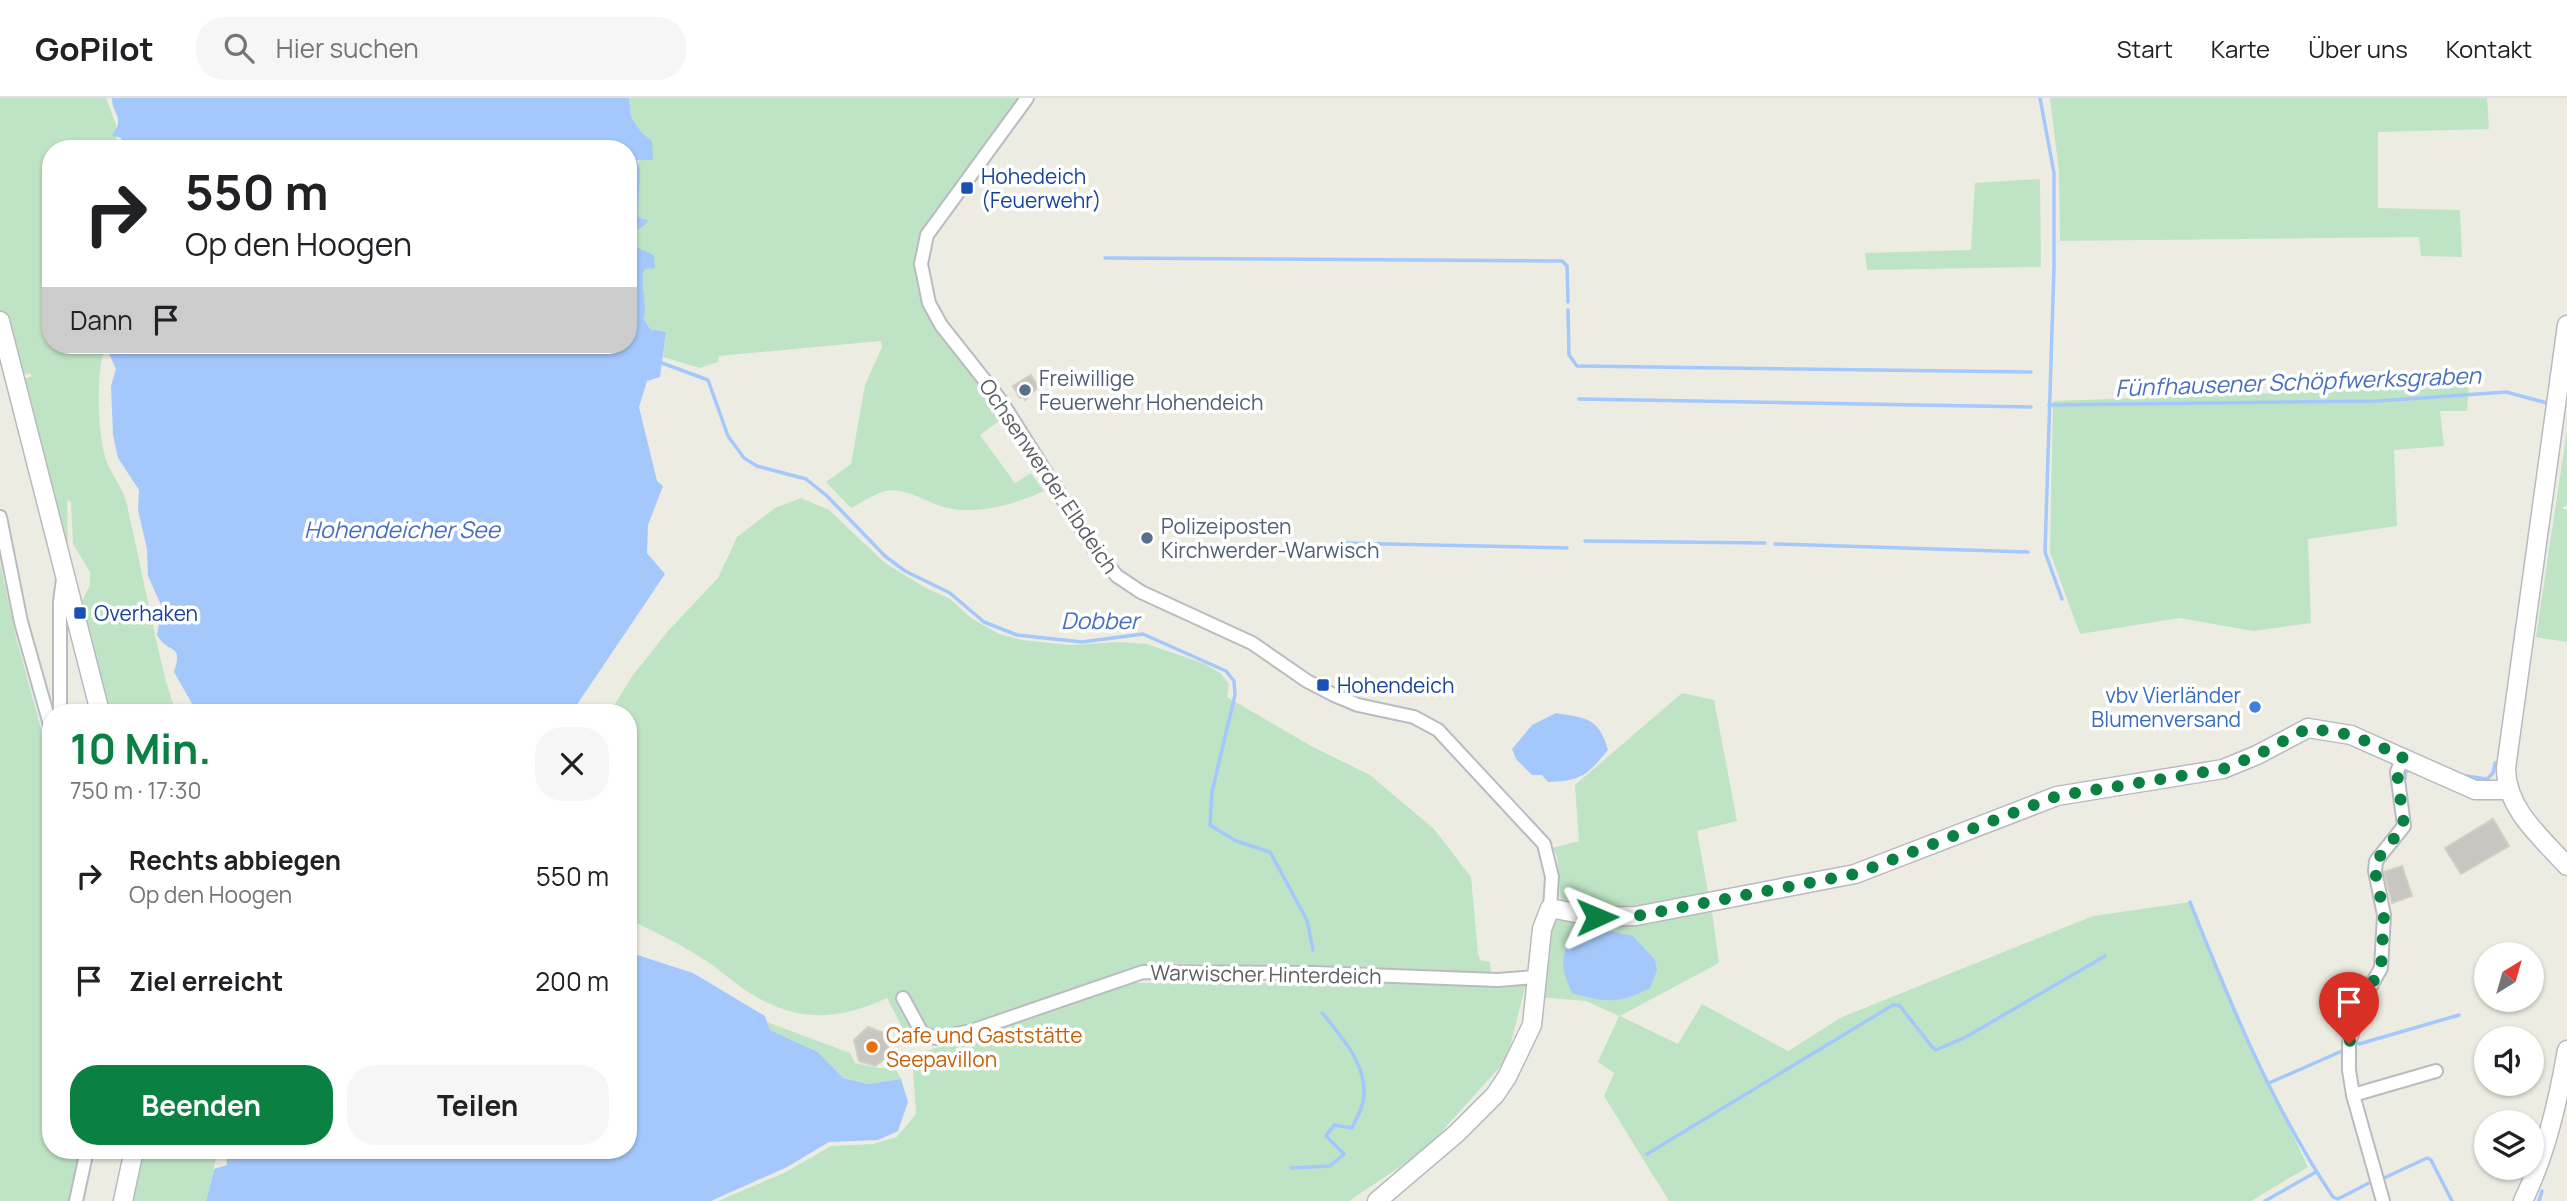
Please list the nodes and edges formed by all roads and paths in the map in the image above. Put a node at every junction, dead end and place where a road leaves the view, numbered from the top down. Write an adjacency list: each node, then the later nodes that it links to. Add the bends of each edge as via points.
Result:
1 (1027, 98): 13 (street, Ochsenwerder Elbdeich, via 927,235 921,264 929,303 941,325 1000,401 1116,576 1252,643 1329,693 1358,705 1414,717 1438,730 1544,844 1552,877)
2 (0, 321): 6 (street)
3 (2567, 325): 4 (street)
4 (2563, 390): 11 (street, via 2506,768)
5 (0, 517): 7 (street, via 21,622)
6 (65, 572): 8 (street, via 60,603); 9 (street)
7 (44, 704)
8 (60, 704)
9 (98, 704)
10 (2403, 756): 11 (street, via 2475,790); 13 (street, via 2351,735 2308,728 2223,769 2057,796 1855,874 1636,916 1597,917); 19 (street, via 2397,772 2404,826 2376,861 2384,915 2381,968 2361,1003 2349,1044)
11 (2508, 790): 12 (street, via 2528,823)
12 (2567, 866)
13 (1550, 908): 14 (street)
14 (1535, 977): 15 (street, Warwischer Hinterdeich, via 1498,981 1143,972 1006,1020 936,1038 922,1033); 24 (street, via 1532,1025 1496,1093)
15 (903, 998)
16 (2567, 1050): 18 (street)
17 (2437, 1071): 19 (street)
18 (2564, 1079): 26 (street)
19 (2353, 1095): 25 (street)
20 (85, 1159): 22 (street)
21 (132, 1159): 23 (street)
22 (76, 1201)
23 (123, 1201)
24 (1377, 1201)
25 (2383, 1201)
26 (2523, 1201)

